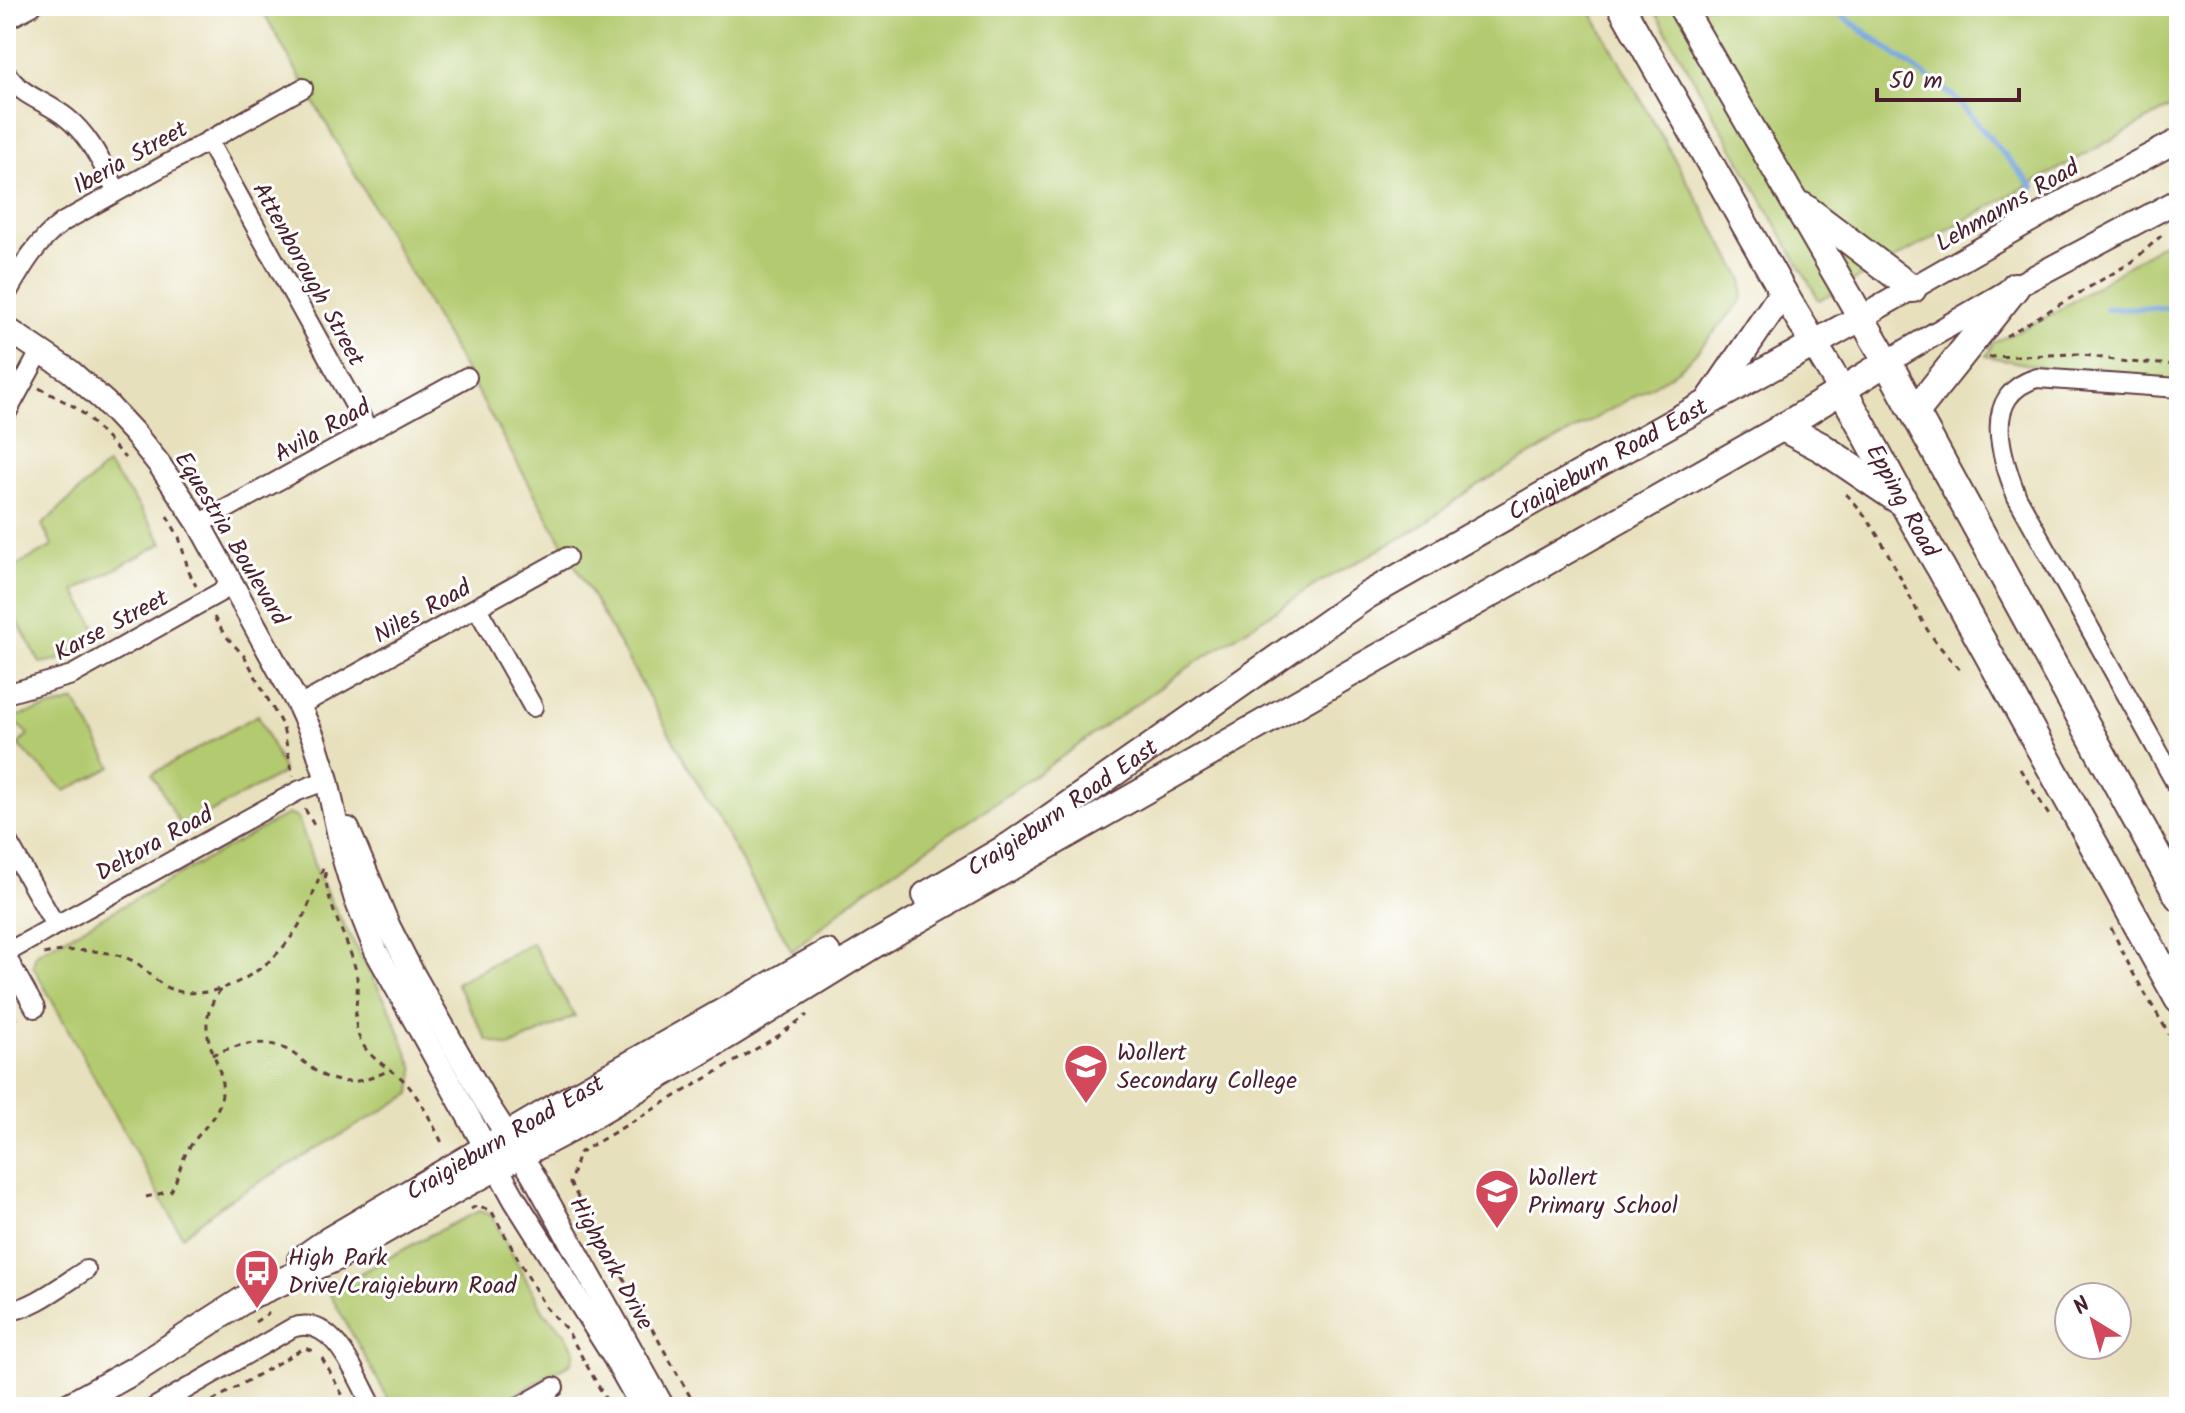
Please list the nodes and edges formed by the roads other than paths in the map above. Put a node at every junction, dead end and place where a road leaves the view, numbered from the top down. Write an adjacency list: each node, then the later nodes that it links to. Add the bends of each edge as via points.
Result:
1 (32, 6): 4 (street)
2 (1621, 6): 14 (main road, Epping Road)
3 (1681, 6): 10 (main road)
4 (6, 20)
5 (6, 73): 9 (street, via 20,90 79,128)
6 (303, 88): 8 (street, Iberia Street)
7 (2179, 140): 13 (street, Lehmanns Road)
8 (208, 141): 9 (street, Iberia Street); 28 (street, Attenborough Street)
9 (117, 191): 15 (street, Iberia Street, via 51,231 28,256)
10 (1791, 196): 13 (main road); 16 (main road)
11 (2177, 201): 12 (street)
12 (2015, 287): 20 (street); 25 (main road)
13 (1913, 289): 16 (street, Lehmanns Road)
14 (1783, 292): 18 (main road, Epping Road); 24 (main road)
15 (6, 295)
16 (1862, 317): 18 (main road, Craigieburn Road East); 20 (main road)
17 (6, 328): 19 (street, Equestria Boulevard)
18 (1815, 344): 23 (main road, Epping Road); 24 (main road, Craigieburn Road East)
19 (41, 350): 26 (street); 30 (street, Equestria Boulevard, via 134,433)
20 (1887, 362): 23 (main road, Craigieburn Road East); 25 (main road)
21 (467, 377): 28 (street, Avila Road)
22 (2179, 388): 38 (street, via 2037,378 2011,392 2002,408 1999,433 2017,497)
23 (1842, 390): 27 (main road, Craigieburn Road East); 29 (main road, Epping Road)
24 (1707, 404): 45 (main road, Craigieburn Road East, via 1366,596 1011,845 710,1020)
25 (1915, 412): 40 (main road)
26 (6, 414)
27 (1783, 427): 29 (main road); 45 (main road, Craigieburn Road East, via 875,944 731,1033)
28 (369, 431): 30 (street, Avila Road)
29 (1902, 502): 43 (main road, Epping Road)
30 (199, 524): 32 (street, Equestria Boulevard)
31 (567, 557): 33 (street, Niles Road)
32 (233, 585): 34 (street, Karse Street, via 72,675); 35 (street, Equestria Boulevard)
33 (477, 608): 35 (street, Niles Road); 36 (street)
34 (6, 694)
35 (299, 706): 37 (street, Equestria Boulevard)
36 (533, 707)
37 (327, 780): 41 (street, Deltora Road); 45 (street, Equestria Boulevard, via 344,860 376,951)
38 (2179, 789)
39 (6, 839): 41 (street)
40 (2179, 896)
41 (55, 925): 42 (street, Deltora Road)
42 (9, 960): 44 (street)
43 (2179, 999)
44 (35, 1008)
45 (502, 1152): 47 (main road, Craigieburn Road East); 47 (main road, Craigieburn Road East, via 456,1166 328,1241); 54 (street, Highpark Drive, via 558,1271); 55 (street, Highpark Drive, via 532,1173)
46 (86, 1270): 48 (street, via 28,1305)
47 (266, 1302): 50 (main road, Craigieburn Road East)
48 (6, 1311)
49 (554, 1387): 53 (street)
50 (68, 1407)
51 (155, 1407): 52 (street, via 292,1328 306,1325 323,1330 336,1342)
52 (373, 1407)
53 (519, 1407)
54 (642, 1407)
55 (663, 1407)

